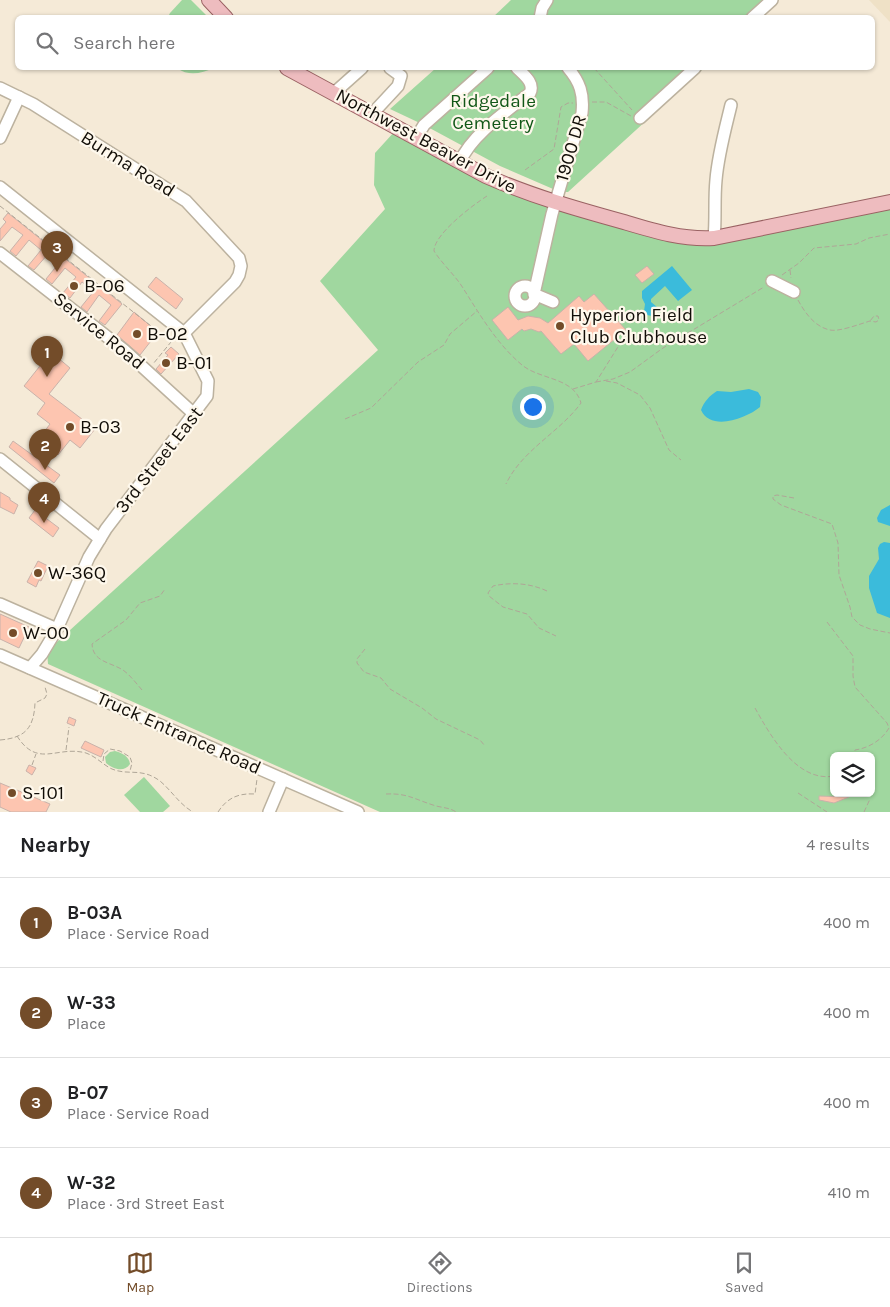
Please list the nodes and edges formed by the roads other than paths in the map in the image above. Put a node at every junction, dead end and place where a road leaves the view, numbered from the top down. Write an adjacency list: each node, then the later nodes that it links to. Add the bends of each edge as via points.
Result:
1 (209, 0): 4 (main road)
2 (547, 0): 5 (street)
3 (772, 0): 6 (street)
4 (223, 15)
5 (541, 15)
6 (755, 15)
7 (291, 70): 15 (main road, Northwest Beaver Drive)
8 (360, 70): 15 (street)
9 (393, 70): 18 (street, via 401,76 398,86)
10 (486, 70): 21 (street, via 424,125)
11 (519, 70): 22 (street, via 531,85 530,94 486,129 466,149)
12 (570, 70): 25 (street, 1900 DR, via 581,88 582,113)
13 (694, 70): 19 (street)
14 (0, 88): 16 (street, Burma Road)
15 (334, 93): 18 (main road, Northwest Beaver Drive)
16 (20, 97): 20 (street); 31 (street, Burma Road, via 186,201 236,253 241,266 240,275)
17 (731, 104): 26 (street, via 716,179)
18 (372, 114): 21 (main road, Northwest Beaver Drive)
19 (640, 118)
20 (0, 138)
21 (416, 138): 22 (main road, Northwest Beaver Drive)
22 (460, 162): 25 (main road, Northwest Beaver Drive, via 519,191)
23 (0, 187): 31 (street)
24 (890, 202): 26 (main road, Northwest Beaver Drive)
25 (555, 203): 26 (main road, Northwest Beaver Drive, via 665,234 689,239); 30 (street, 1900 DR, via 534,294)
26 (714, 238)
27 (0, 253): 32 (street, Service Road, via 148,370)
28 (772, 281): 29 (street)
29 (794, 292)
30 (553, 302)
31 (184, 333): 32 (street, 3rd Street East, via 208,381 207,396)
32 (194, 414): 34 (street, 3rd Street East)
33 (0, 459): 34 (street)
34 (100, 538): 36 (street, 3rd Street East)
35 (0, 604): 36 (street)
36 (57, 629): 38 (street, 3rd Street East)
37 (0, 655): 38 (street, Truck Entrance Road)
38 (30, 668): 39 (street, Truck Entrance Road)
39 (283, 779): 40 (street); 41 (street, Truck Entrance Road)
40 (269, 812)
41 (358, 812)

